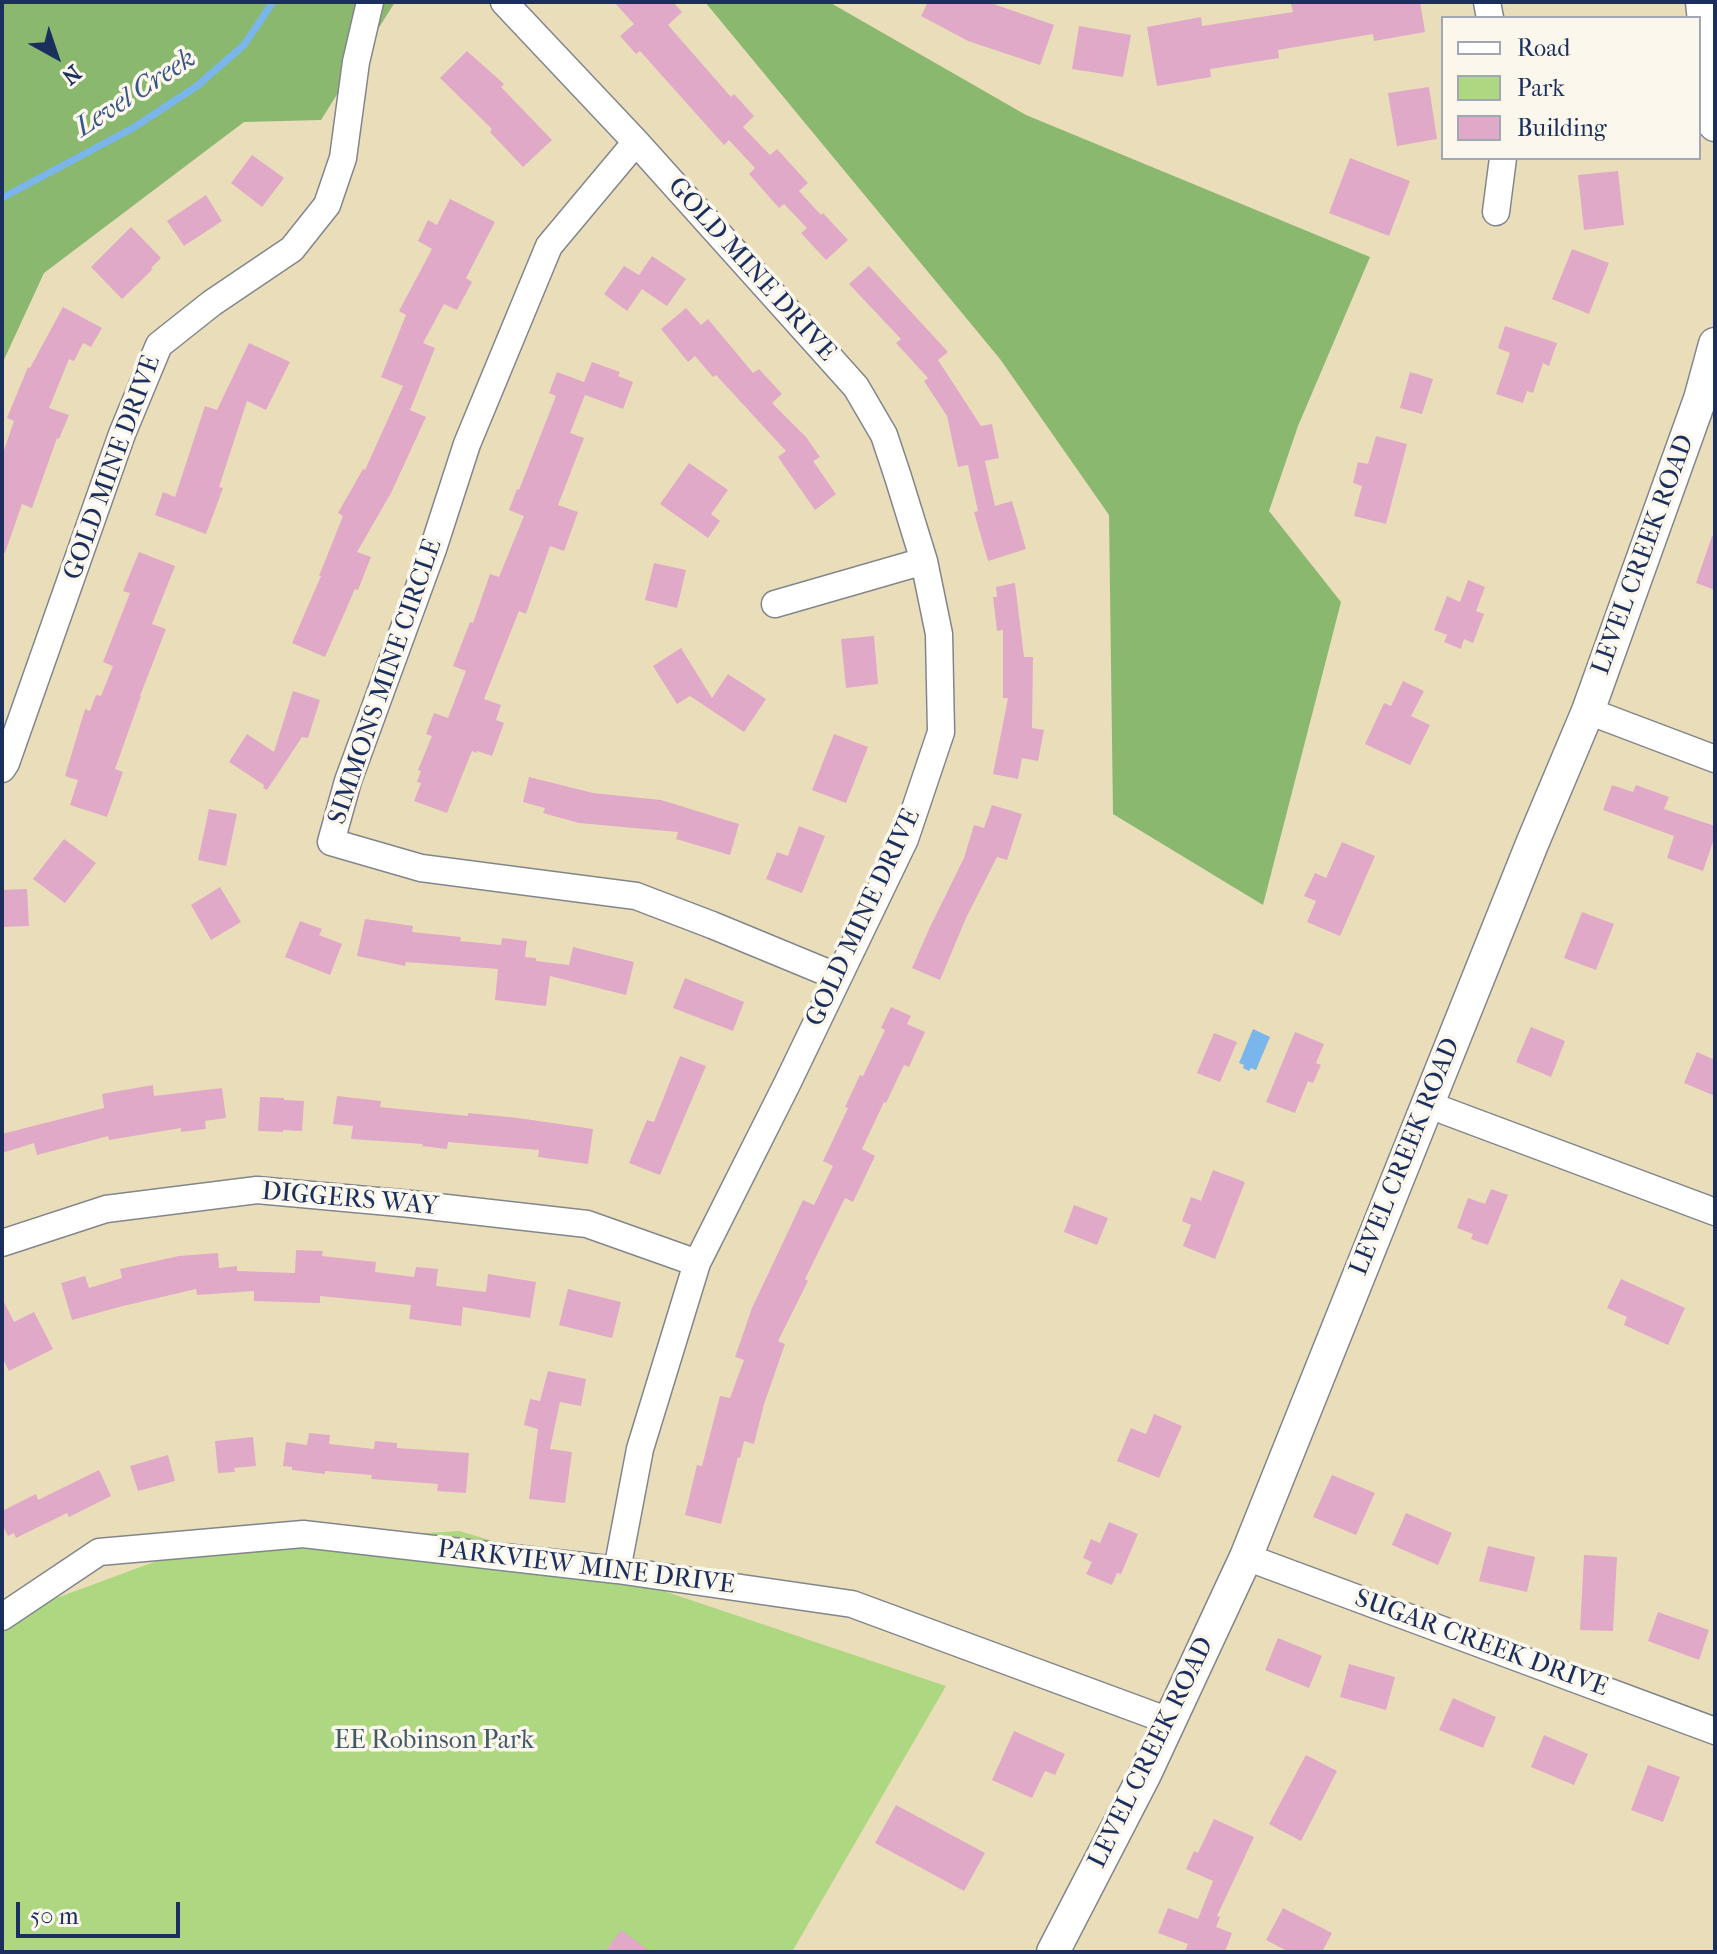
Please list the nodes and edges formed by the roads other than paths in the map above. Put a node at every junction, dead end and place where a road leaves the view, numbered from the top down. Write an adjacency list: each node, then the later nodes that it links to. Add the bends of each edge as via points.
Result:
1 (370, 2): 13 (street, GOLD MINE DRIVE, via 343,158 327,205 292,249 159,345)
2 (504, 2): 5 (street, GOLD MINE DRIVE)
3 (1702, 2): 4 (street)
4 (1715, 125)
5 (636, 142): 9 (street, GOLD MINE DRIVE, via 856,387 884,435); 14 (street, SIMMONS MINE CIRCLE, via 549,246 467,444 331,842 421,868 636,896)
6 (1503, 160): 7 (street)
7 (1496, 212)
8 (1715, 344): 11 (street, LEVEL CREEK ROAD, via 1703,391)
9 (924, 561): 10 (street); 14 (street, GOLD MINE DRIVE, via 939,634 941,732 905,839)
10 (775, 604)
11 (1588, 711): 12 (street); 15 (street, LEVEL CREEK ROAD)
12 (1715, 759)
13 (2, 769)
14 (838, 977): 18 (street, GOLD MINE DRIVE)
15 (1428, 1103): 16 (street); 19 (street, LEVEL CREEK ROAD)
16 (1715, 1212)
17 (2, 1243): 18 (street, DIGGERS WAY, via 106,1209 257,1190 587,1224)
18 (697, 1263): 20 (street, GOLD MINE DRIVE, via 640,1449)
19 (1246, 1557): 22 (street, LEVEL CREEK ROAD); 23 (street, SUGAR CREEK DRIVE)
20 (617, 1570): 21 (street, PARKVIEW MINE DRIVE, via 303,1534 99,1552); 22 (street, PARKVIEW MINE DRIVE, via 852,1604)
21 (2, 1617)
22 (1169, 1721): 24 (street, LEVEL CREEK ROAD)
23 (1715, 1731)
24 (1053, 1952)

